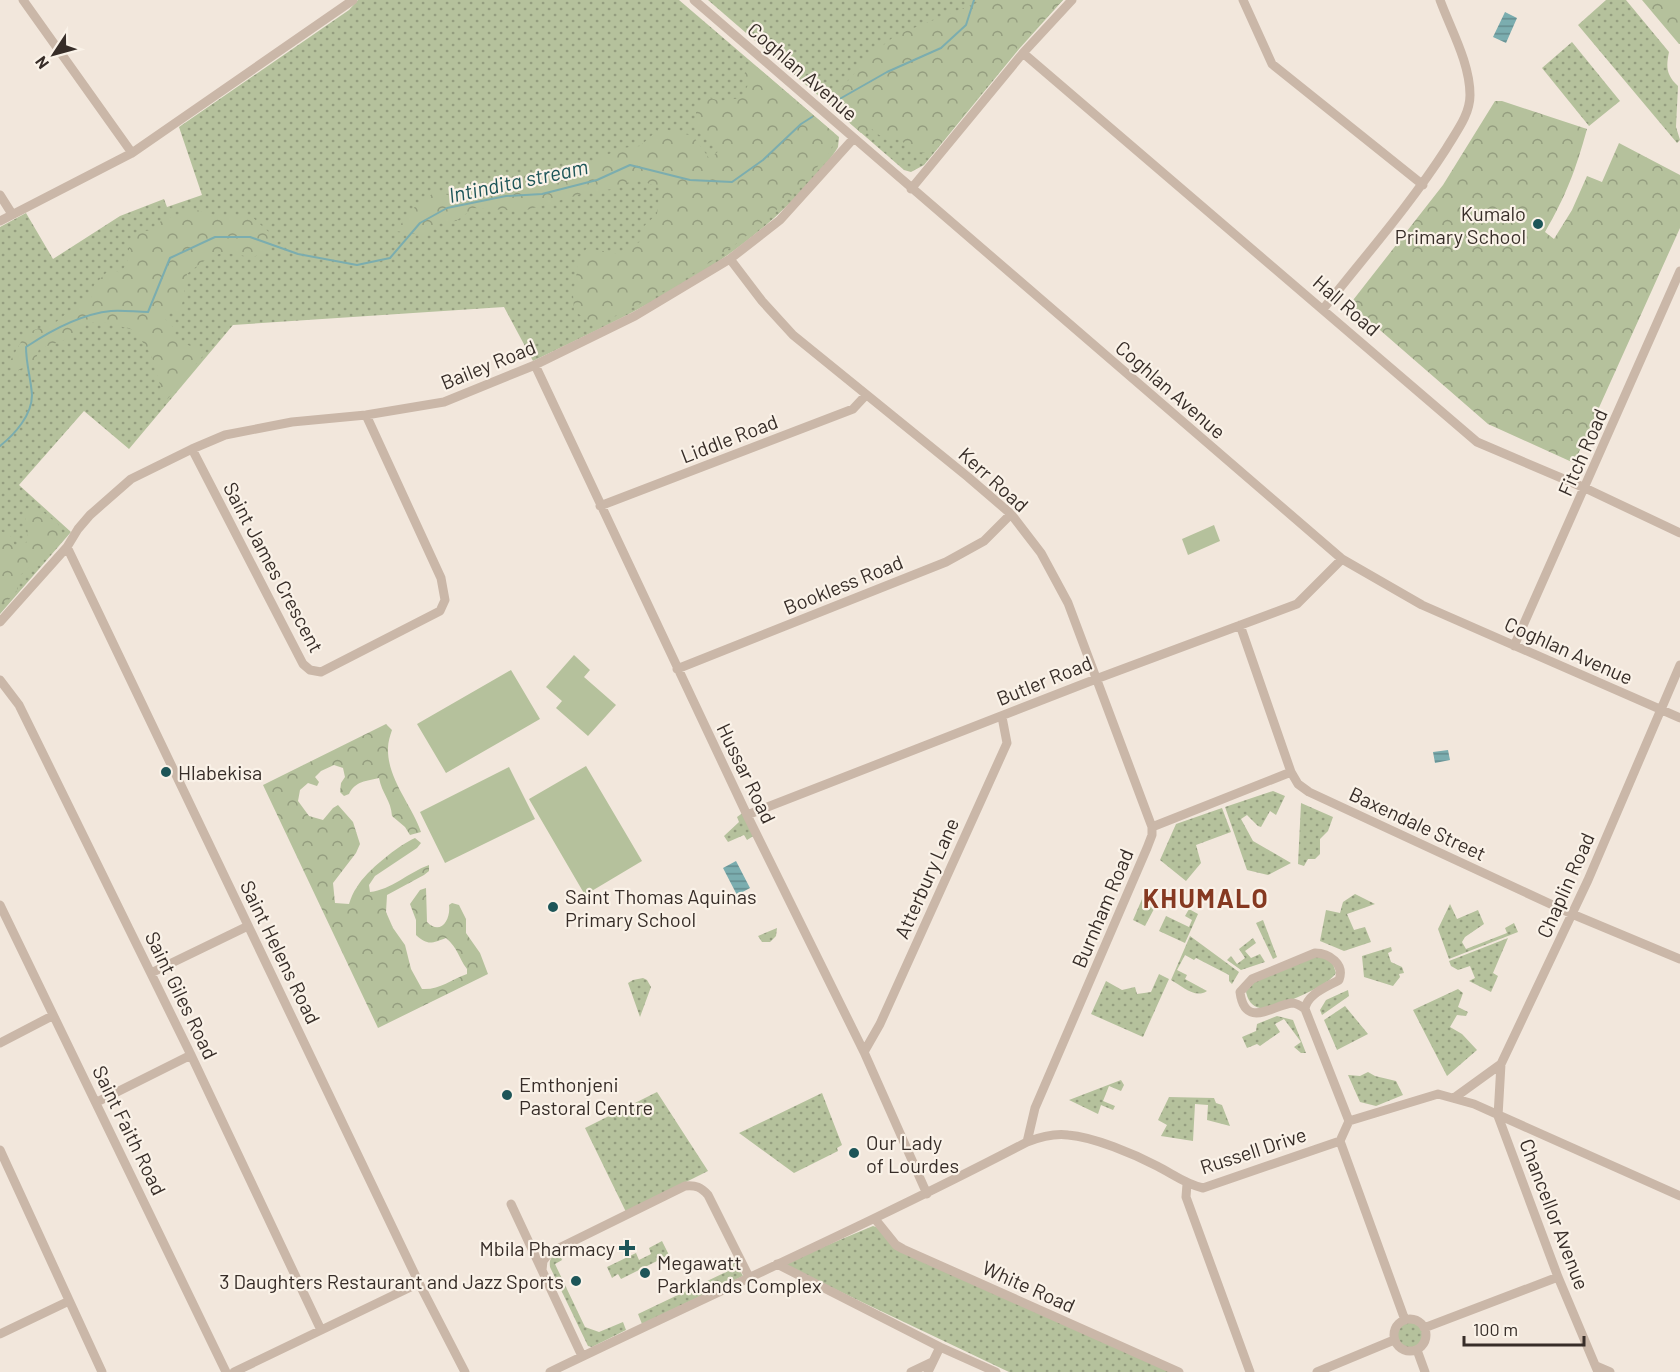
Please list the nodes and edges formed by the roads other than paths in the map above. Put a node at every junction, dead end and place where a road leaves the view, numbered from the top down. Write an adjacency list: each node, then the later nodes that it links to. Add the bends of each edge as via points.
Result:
1 (23, 0): 9 (street)
2 (352, 0): 9 (street)
3 (694, 0): 8 (street, Coghlan Avenue)
4 (1072, 0): 7 (street)
5 (1243, 0): 10 (street, via 1272,64)
6 (1440, 0): 10 (street, via 1465,64 1470,97 1462,122)
7 (1023, 53): 11 (street); 17 (street, Hall Road)
8 (854, 138): 11 (street, Coghlan Avenue); 15 (street, Bailey Road, via 780,220)
9 (132, 153): 13 (street)
10 (1423, 185): 17 (street)
11 (911, 189): 27 (street, Coghlan Avenue)
12 (0, 195): 13 (street)
13 (12, 214): 14 (street)
14 (0, 221)
15 (730, 259): 18 (street, Bailey Road, via 635,316); 19 (street, Kerr Road, via 777,320)
16 (1680, 271): 22 (street, Fitch Road)
17 (1324, 308): 22 (street, Hall Road, via 1477,442)
18 (535, 365): 20 (street, Bailey Road, via 444,402); 23 (street, Hussar Road)
19 (867, 395): 23 (street, Liddle Road, via 853,409); 24 (street, Kerr Road)
20 (366, 415): 21 (street, Bailey Road, via 249,429); 21 (street, Saint James Crescent, via 441,578 445,600 440,611 321,672 310,670 303,663)
21 (192, 448): 26 (street, Bailey Road, via 131,478 90,515)
22 (1586, 488): 25 (street, Hall Road); 30 (street, Fitch Road)
23 (600, 506): 32 (street, Hussar Road)
24 (1011, 514): 32 (street, Bookless Road, via 984,541 946,562); 33 (street, Kerr Road, via 1057,581)
25 (1680, 533)
26 (67, 547): 28 (street, Bailey Road); 43 (street, Saint Helens Road)
27 (1342, 560): 29 (street, Butler Road, via 1297,604); 30 (street, Coghlan Avenue, via 1422,605)
28 (0, 622)
29 (1240, 625): 33 (street, Butler Road); 38 (street, Baxendale Street)
30 (1514, 646): 35 (street, Coghlan Avenue)
31 (1680, 665): 35 (street, Chaplin Road)
32 (677, 669): 39 (street, Hussar Road)
33 (1096, 679): 36 (street, Butler Road); 40 (street, Kerr Road)
34 (0, 681): 45 (street, Saint Giles Road, via 19,705)
35 (1661, 709): 37 (street, Coghlan Avenue); 42 (street, Chaplin Road)
36 (1002, 717): 39 (street, Butler Road); 49 (street, Atterbury Lane, via 1007,743)
37 (1680, 718)
38 (1291, 772): 40 (street); 42 (street, Baxendale Street, via 1298,784 1321,799)
39 (747, 815): 49 (street, Hussar Road)
40 (1152, 827): 57 (street, Burnham Road, via 1148,848 1035,1108)
41 (0, 905): 47 (street, Saint Faith Road)
42 (1572, 914): 44 (street, Baxendale Street); 51 (street, Chaplin Road)
43 (248, 926): 45 (street); 68 (street, Saint Helens Road)
44 (1680, 959)
45 (151, 974): 50 (street, Saint Giles Road)
46 (1305, 1009): 46 (street, via 1310,997 1341,976 1340,968 1325,954 1307,956 1251,979 1240,992 1247,1008 1257,1013 1291,1003); 55 (street)
47 (52, 1016): 48 (street); 53 (street, Saint Faith Road)
48 (0, 1044)
49 (864, 1052): 60 (street, Hussar Road)
50 (191, 1055): 53 (street); 72 (street, Saint Giles Road)
51 (1501, 1064): 52 (street, Chaplin Road); 54 (street, Chancellor Avenue)
52 (1451, 1097): 54 (street); 55 (street, via 1428,1096)
53 (97, 1102): 82 (street, Saint Faith Road)
54 (1498, 1116): 61 (street); 67 (street, Chancellor Avenue)
55 (1348, 1121): 56 (street)
56 (1340, 1140): 59 (street, Russell Drive, via 1203,1188); 70 (street)
57 (1027, 1142): 59 (street, Russell Drive, via 1056,1134 1082,1138 1155,1165); 60 (street, Russell Drive)
58 (0, 1150): 69 (street)
59 (1187, 1184): 89 (street, via 1186,1197)
60 (927, 1194): 63 (street, Russell Drive)
61 (1680, 1196)
62 (512, 1204): 65 (street)
63 (875, 1219): 64 (street, Russell Drive); 88 (street, White Road, via 903,1249)
64 (777, 1264): 66 (street, Russell Drive); 75 (street)
65 (542, 1270): 66 (street, via 549,1253 692,1185 708,1195); 77 (street)
66 (749, 1277): 77 (street, Russell Drive)
67 (1558, 1277): 71 (street); 79 (street, Chancellor Avenue)
68 (419, 1283): 72 (street); 84 (street, Saint Helens Road)
69 (69, 1301): 73 (street); 81 (street)
70 (1405, 1320): 71 (street, via 1413,1319); 74 (street, via 1398,1324)
71 (1424, 1328): 76 (street, via 1425,1341)
72 (321, 1330): 83 (street)
73 (0, 1334)
74 (1394, 1340): 76 (street, via 1403,1350); 90 (street)
75 (940, 1347): 78 (street); 87 (street)
76 (1417, 1350): 91 (street)
77 (582, 1356): 80 (street, Russell Drive)
78 (932, 1362): 85 (street); 86 (street)
79 (1597, 1369): 92 (street)
80 (554, 1371)
81 (102, 1372)
82 (226, 1372)
83 (234, 1372)
84 (465, 1372)
85 (911, 1372)
86 (928, 1372)
87 (996, 1372)
88 (1179, 1372)
89 (1250, 1372)
90 (1317, 1372)
91 (1425, 1372)
92 (1610, 1372)

